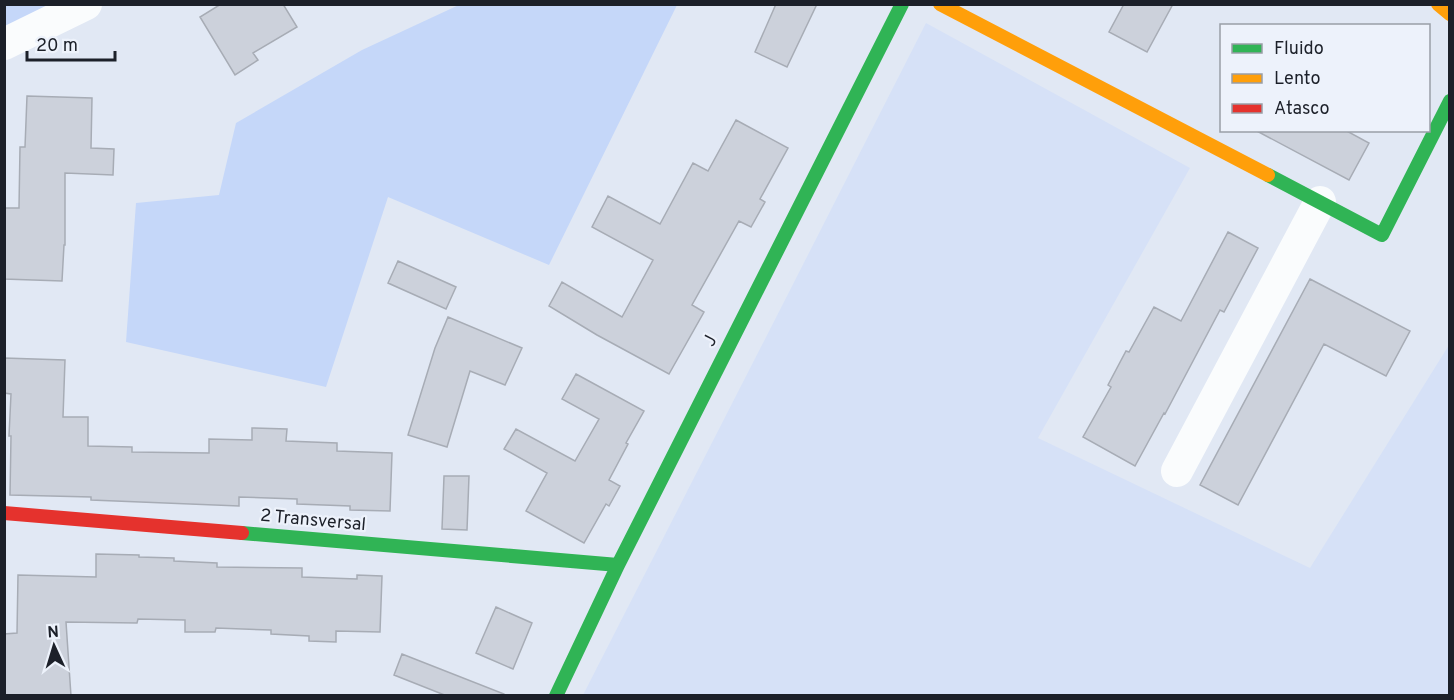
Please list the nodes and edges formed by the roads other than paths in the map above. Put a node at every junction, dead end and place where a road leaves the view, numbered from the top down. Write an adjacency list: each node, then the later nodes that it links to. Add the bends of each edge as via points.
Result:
1 (86, 4): 6 (street)
2 (902, 4): 11 (street, J)
3 (940, 4): 8 (street)
4 (1438, 4): 5 (street)
5 (1449, 14)
6 (4, 44)
7 (1449, 100): 8 (street, via 1382,235)
8 (1320, 202): 9 (street)
9 (1177, 471)
10 (4, 513): 11 (street, 2 Transversal)
11 (618, 565): 12 (street, J)
12 (556, 696)

